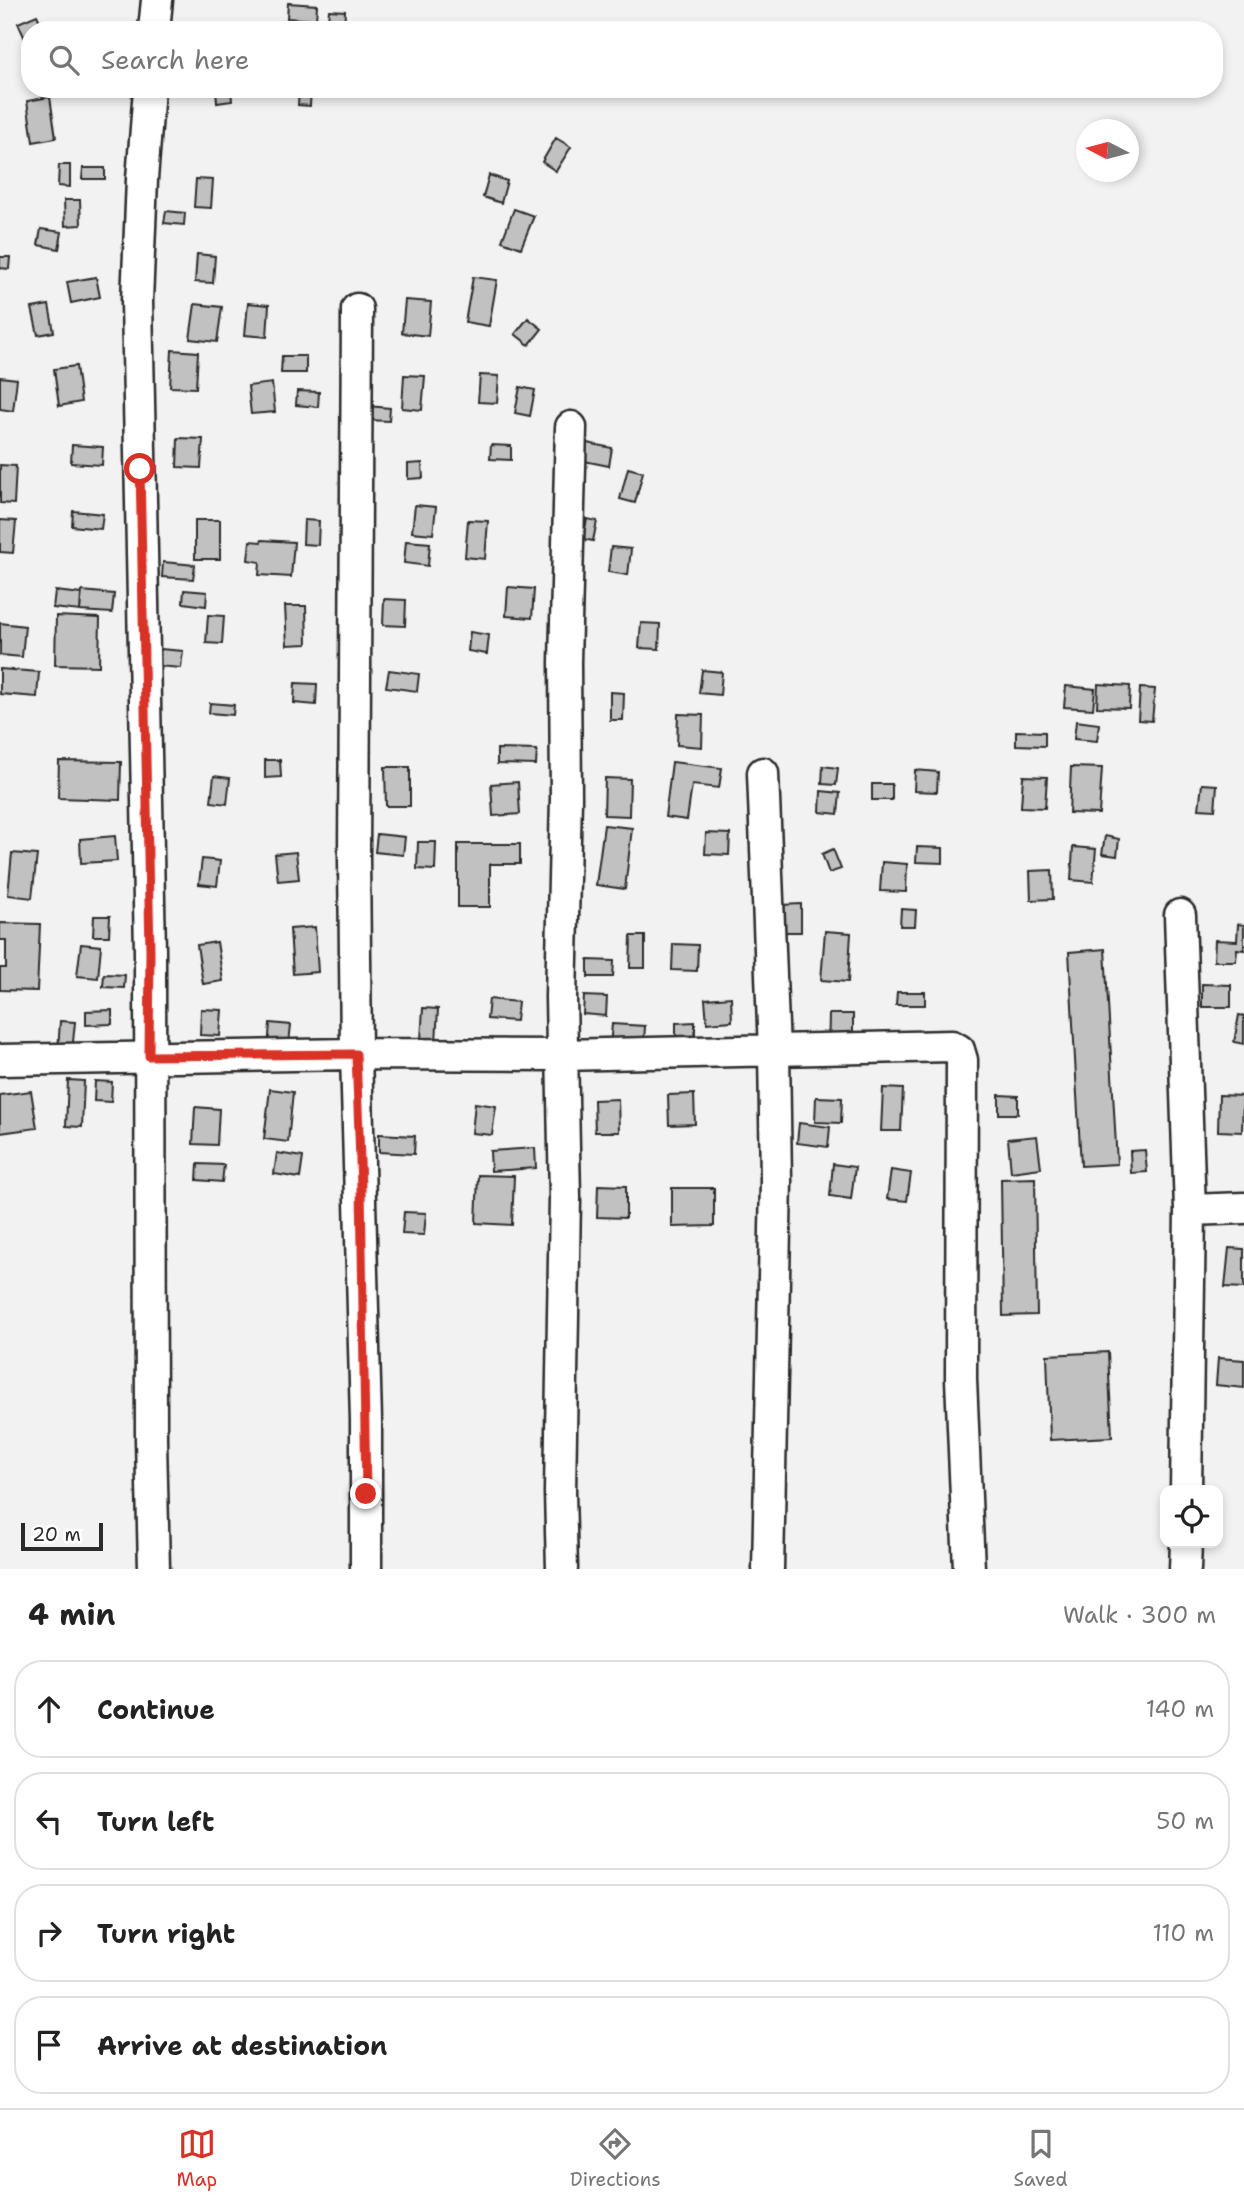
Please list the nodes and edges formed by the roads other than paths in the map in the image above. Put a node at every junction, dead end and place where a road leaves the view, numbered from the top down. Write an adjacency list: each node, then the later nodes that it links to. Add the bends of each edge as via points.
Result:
1 (157, 0): 2 (street)
2 (156, 21)
3 (148, 98): 11 (street, via 137,301)
4 (357, 309): 9 (street)
5 (570, 427): 10 (street)
6 (763, 773): 8 (street)
7 (1180, 915): 14 (street)
8 (775, 1051): 10 (street); 20 (street); 21 (street, via 952,1046 960,1050 961,1379)
9 (356, 1054): 10 (street); 11 (street); 18 (street)
10 (561, 1055): 19 (street, via 565,1198)
11 (149, 1056): 12 (street); 17 (street)
12 (0, 1060)
13 (1244, 1208): 14 (street)
14 (1190, 1210): 15 (street)
15 (1186, 1485)
16 (1185, 1548): 22 (street)
17 (154, 1569)
18 (366, 1569)
19 (562, 1569)
20 (768, 1569)
21 (969, 1569)
22 (1185, 1569)

